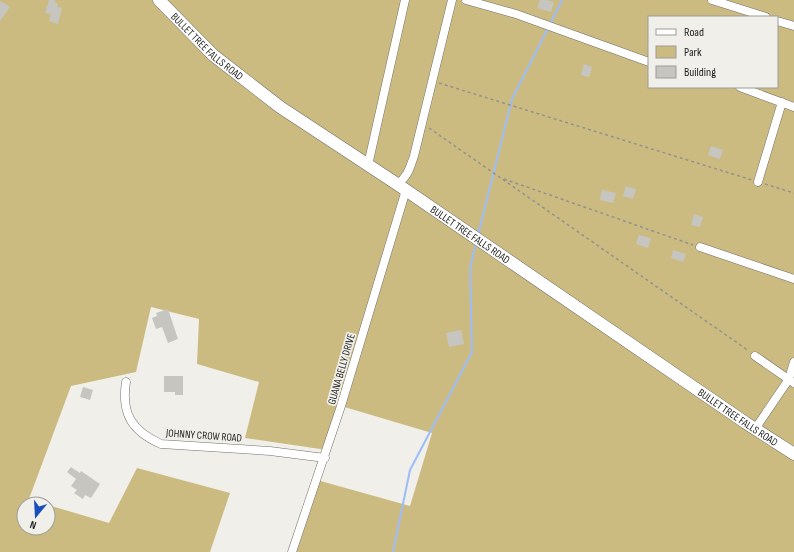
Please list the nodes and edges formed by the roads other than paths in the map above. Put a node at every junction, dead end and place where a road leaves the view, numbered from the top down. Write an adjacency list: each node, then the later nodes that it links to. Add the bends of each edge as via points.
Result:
1 (159, 0): 13 (main road, BULLET TREE FALLS ROAD, via 213,55 280,107)
2 (405, 0): 13 (street)
3 (452, 0): 15 (street, via 414,156)
4 (466, 0): 9 (street, via 516,14)
5 (712, 0): 6 (street)
6 (763, 16)
7 (778, 21): 8 (street)
8 (794, 26)
9 (648, 62)
10 (743, 88): 11 (street)
11 (782, 102): 12 (street); 14 (street)
12 (794, 107)
13 (368, 165): 15 (main road, BULLET TREE FALLS ROAD)
14 (758, 182)
15 (401, 187): 22 (main road, BULLET TREE FALLS ROAD); 24 (street, GUANA BELLY DRIVE)
16 (700, 247): 17 (street)
17 (794, 279)
18 (755, 356): 20 (street)
19 (794, 362): 20 (street)
20 (791, 381): 22 (street)
21 (126, 382): 24 (street, JOHNNY CROW ROAD, via 125,408 131,420 148,438 161,444 270,451)
22 (756, 429): 23 (main road, BULLET TREE FALLS ROAD)
23 (794, 454)
24 (325, 458): 25 (street, GUANA BELLY DRIVE)
25 (292, 552)

